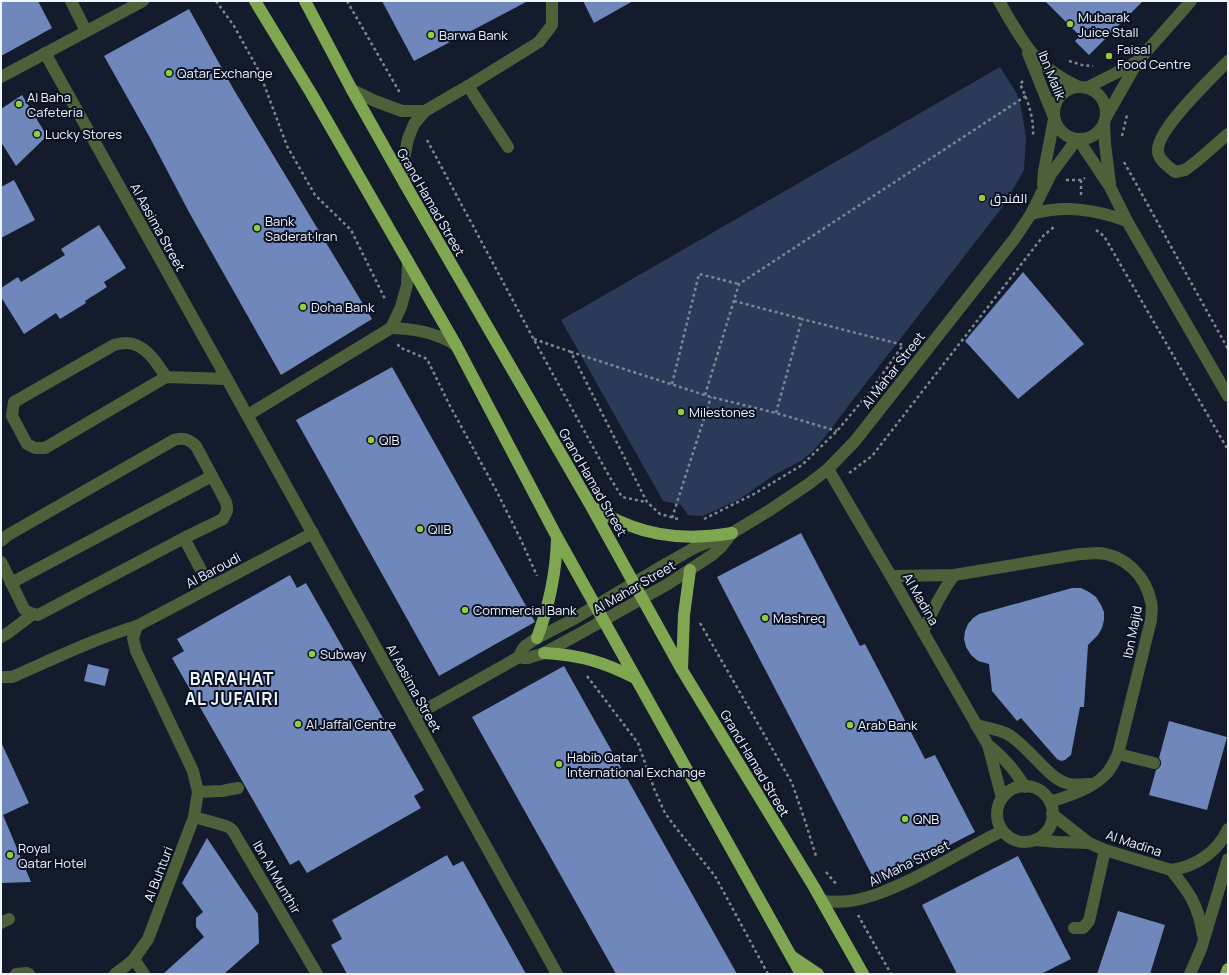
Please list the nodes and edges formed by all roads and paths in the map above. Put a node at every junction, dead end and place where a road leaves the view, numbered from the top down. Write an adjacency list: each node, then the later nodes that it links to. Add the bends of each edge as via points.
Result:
1 (71, 1): 10 (street)
2 (143, 1): 10 (street)
3 (216, 1): 50 (path, via 234,26 259,71 287,146 315,195 352,230 385,299)
4 (255, 1): 46 (main road)
5 (305, 1): 21 (main road, Grand Hamad Street)
6 (347, 1): 22 (path)
7 (552, 1): 19 (street, via 552,25 539,42)
8 (999, 1): 11 (street, Ibn Malik)
9 (1191, 1): 14 (street)
10 (86, 31): 12 (street)
11 (1026, 46): 20 (street, Ibn Malik, via 1043,65 1057,75); 26 (street, Ibn Malik)
12 (45, 53): 17 (street); 56 (street, Al Aasima Street)
13 (1064, 59): 16 (path, via 1082,66)
14 (1138, 61): 20 (street); 27 (street)
15 (1228, 61): 28 (street, via 1175,118 1160,138 1158,152 1164,163 1175,172 1184,170)
16 (1096, 66)
17 (1, 77)
18 (1025, 80): 23 (path, via 1020,84)
19 (468, 86): 24 (street); 33 (street)
20 (1083, 87): 26 (street, via 1072,88 1060,95 1054,108); 27 (street, via 1092,90 1102,99 1106,111)
21 (352, 90): 24 (street, via 402,111); 38 (main road, Grand Hamad Street)
22 (400, 93)
23 (1026, 96): 32 (path, via 1032,118); 47 (path)
24 (425, 111): 38 (street, via 412,126 408,139 404,159)
25 (1128, 113): 31 (path)
26 (1054, 117): 29 (street, via 1062,132); 40 (street, Al Mahar Street)
27 (1105, 120): 29 (street, via 1097,133); 39 (street)
28 (1228, 134)
29 (1078, 139): 39 (street); 40 (street, Al Mahar Street, via 1051,174)
30 (427, 140): 51 (path)
31 (1122, 141)
32 (1032, 142)
33 (508, 147)
34 (1122, 155): 53 (path)
35 (1088, 177): 37 (path)
36 (1062, 178): 37 (path)
37 (1081, 180): 41 (path)
38 (405, 184): 69 (main road, Grand Hamad Street)
39 (1110, 187): 43 (street)
40 (1042, 191): 42 (street, Al Mahar Street)
41 (1080, 200)
42 (1031, 214): 43 (street, via 1062,208 1080,209 1096,211); 65 (street, Al Mahar Street, via 860,435)
43 (1127, 221): 59 (street)
44 (1059, 224): 67 (path, via 1044,235 872,456)
45 (1093, 228): 64 (path, via 1104,236)
46 (408, 261): 50 (street, via 407,285 401,307); 52 (main road)
47 (739, 284): 48 (path); 57 (path, via 699,274)
48 (734, 301): 49 (path); 58 (path)
49 (802, 319): 61 (path); 63 (path, via 903,345 872,389)
50 (391, 328): 52 (street, via 426,332); 62 (street); 85 (path, via 399,347 427,359 518,532 544,592)
51 (533, 338): 54 (path); 68 (path, via 622,497)
52 (456, 345): 75 (main road)
53 (1228, 349)
54 (571, 352): 57 (path); 68 (path)
55 (166, 377): 55 (street, via 45,448 35,448 27,444 12,416 14,402 114,345 124,342 132,343 144,350 157,362); 56 (street)
56 (228, 379): 62 (street, Al Aasima Street)
57 (672, 384): 58 (path)
58 (705, 395): 60 (path)
59 (1228, 396)
60 (711, 397): 61 (path); 70 (path)
61 (776, 413): 63 (path)
62 (248, 415): 73 (street, Al Aasima Street)
63 (837, 431): 72 (path, via 802,465 754,494)
64 (1228, 450)
65 (828, 469): 67 (street, Al Madina); 74 (street, Al Mahar Street, via 791,497)
66 (212, 476): 76 (street, via 226,502 225,515 223,519); 77 (street, via 196,446 180,438); 83 (street)
67 (837, 483): 80 (street, Al Madina)
68 (647, 502): 70 (path, via 660,514)
69 (591, 506): 74 (main road, via 627,525 671,536 701,537); 82 (main road, Grand Hamad Street)
70 (672, 517): 71 (path)
71 (683, 520)
72 (700, 521)
73 (313, 533): 84 (street, Al Baroudi); 101 (street, Al Aasima Street)
74 (732, 533): 79 (street, Al Mahar Street, via 721,547); 82 (street, Al Mahar Street, via 694,548)
75 (557, 537): 85 (main road, via 556,564); 88 (main road)
76 (184, 538): 84 (street); 89 (street, via 38,615)
77 (1, 541)
78 (1, 562): 83 (street)
79 (690, 570): 86 (street, Al Mahar Street); 87 (main road)
80 (891, 576): 81 (street, Ibn Majid); 92 (street, Al Madina)
81 (954, 576): 92 (street, via 932,610); 104 (street, Ibn Majid, via 1098,553 1113,556 1137,572 1147,585 1152,603 1151,620)
82 (634, 582): 86 (main road, Grand Hamad Street); 88 (street, Al Mahar Street)
83 (11, 583): 89 (street, via 24,609)
84 (210, 587): 91 (street, Al Baroudi)
85 (550, 598): 94 (main road)
86 (643, 598): 90 (street, Al Mahar Street); 98 (main road, Grand Hamad Street)
87 (686, 598): 98 (main road); 118 (path, via 792,783)
88 (595, 606): 90 (main road); 94 (street, Al Mahar Street)
89 (33, 614): 93 (street)
90 (603, 621): 95 (street, Al Mahar Street); 100 (main road)
91 (137, 626): 99 (street, Al Baroudi, via 98,640 12,678); 109 (street, Al Buhturi, via 133,638 136,651 194,771)
92 (923, 632): 102 (street, Al Madina)
93 (1, 637)
94 (537, 638): 97 (street, Al Mahar Street, via 522,650)
95 (544, 653): 96 (main road); 97 (street, Al Mahar Street, via 528,658)
96 (580, 656): 100 (main road, via 618,669); 135 (path, via 577,663 638,743 665,813 715,876)
97 (519, 657): 101 (street, Al Mahar Street)
98 (682, 670): 122 (main road, Grand Hamad Street)
99 (1, 677)
100 (635, 678): 126 (main road)
101 (414, 716): 134 (street, Al Aasima Street)
102 (976, 725): 103 (street, Al Madina); 106 (street, via 1008,734 1059,780 1073,784)
103 (988, 745): 107 (street, Al Madina, via 1002,756); 110 (street, Al Madina)
104 (1118, 754): 105 (street); 106 (street, Ibn Majid, via 1107,774)
105 (1154, 763)
106 (1092, 784): 111 (street, Ibn Majid)
107 (1025, 787): 110 (street, via 1016,788); 111 (street, via 1035,788 1044,794)
108 (238, 788): 109 (street, via 222,792)
109 (198, 792): 112 (street, Al Buhturi)
110 (1002, 798): 114 (street, via 997,808 997,820)
111 (1051, 808): 115 (street, via 1050,824 1045,833); 116 (street, Al Madina)
112 (194, 817): 127 (street, Al Buhturi, via 148,939); 133 (street, Ibn Al Munthir, via 221,824 233,831)
113 (1228, 829): 121 (street, Al Madina, via 1221,841 1206,856)
114 (1002, 831): 115 (street, via 1018,841); 123 (street, Al Maha Street, via 892,889)
115 (1036, 840): 116 (street, Al Madina)
116 (1089, 843): 117 (street, Al Madina)
117 (1105, 850): 121 (street, Al Madina); 124 (street, via 1089,921 1083,928)
118 (816, 857)
119 (1228, 859): 125 (street)
120 (824, 869): 123 (path)
121 (1171, 870): 125 (street, Al Madina, via 1196,907)
122 (822, 901): 123 (street, Al Maha Street); 138 (main road, Grand Hamad Street)
123 (850, 901): 139 (path)
124 (1074, 928)
125 (1203, 938): 140 (street)
126 (790, 955): 136 (main road); 137 (main road)
127 (134, 959): 131 (street, Al Buhturi); 132 (street)
128 (1228, 969): 141 (main road)
129 (16, 974): 130 (street)
130 (28, 974)
131 (115, 974)
132 (144, 974)
133 (317, 974)
134 (557, 974)
135 (768, 974)
136 (800, 974)
137 (818, 974)
138 (863, 974)
139 (891, 974)
140 (1190, 974)
141 (1226, 974)

